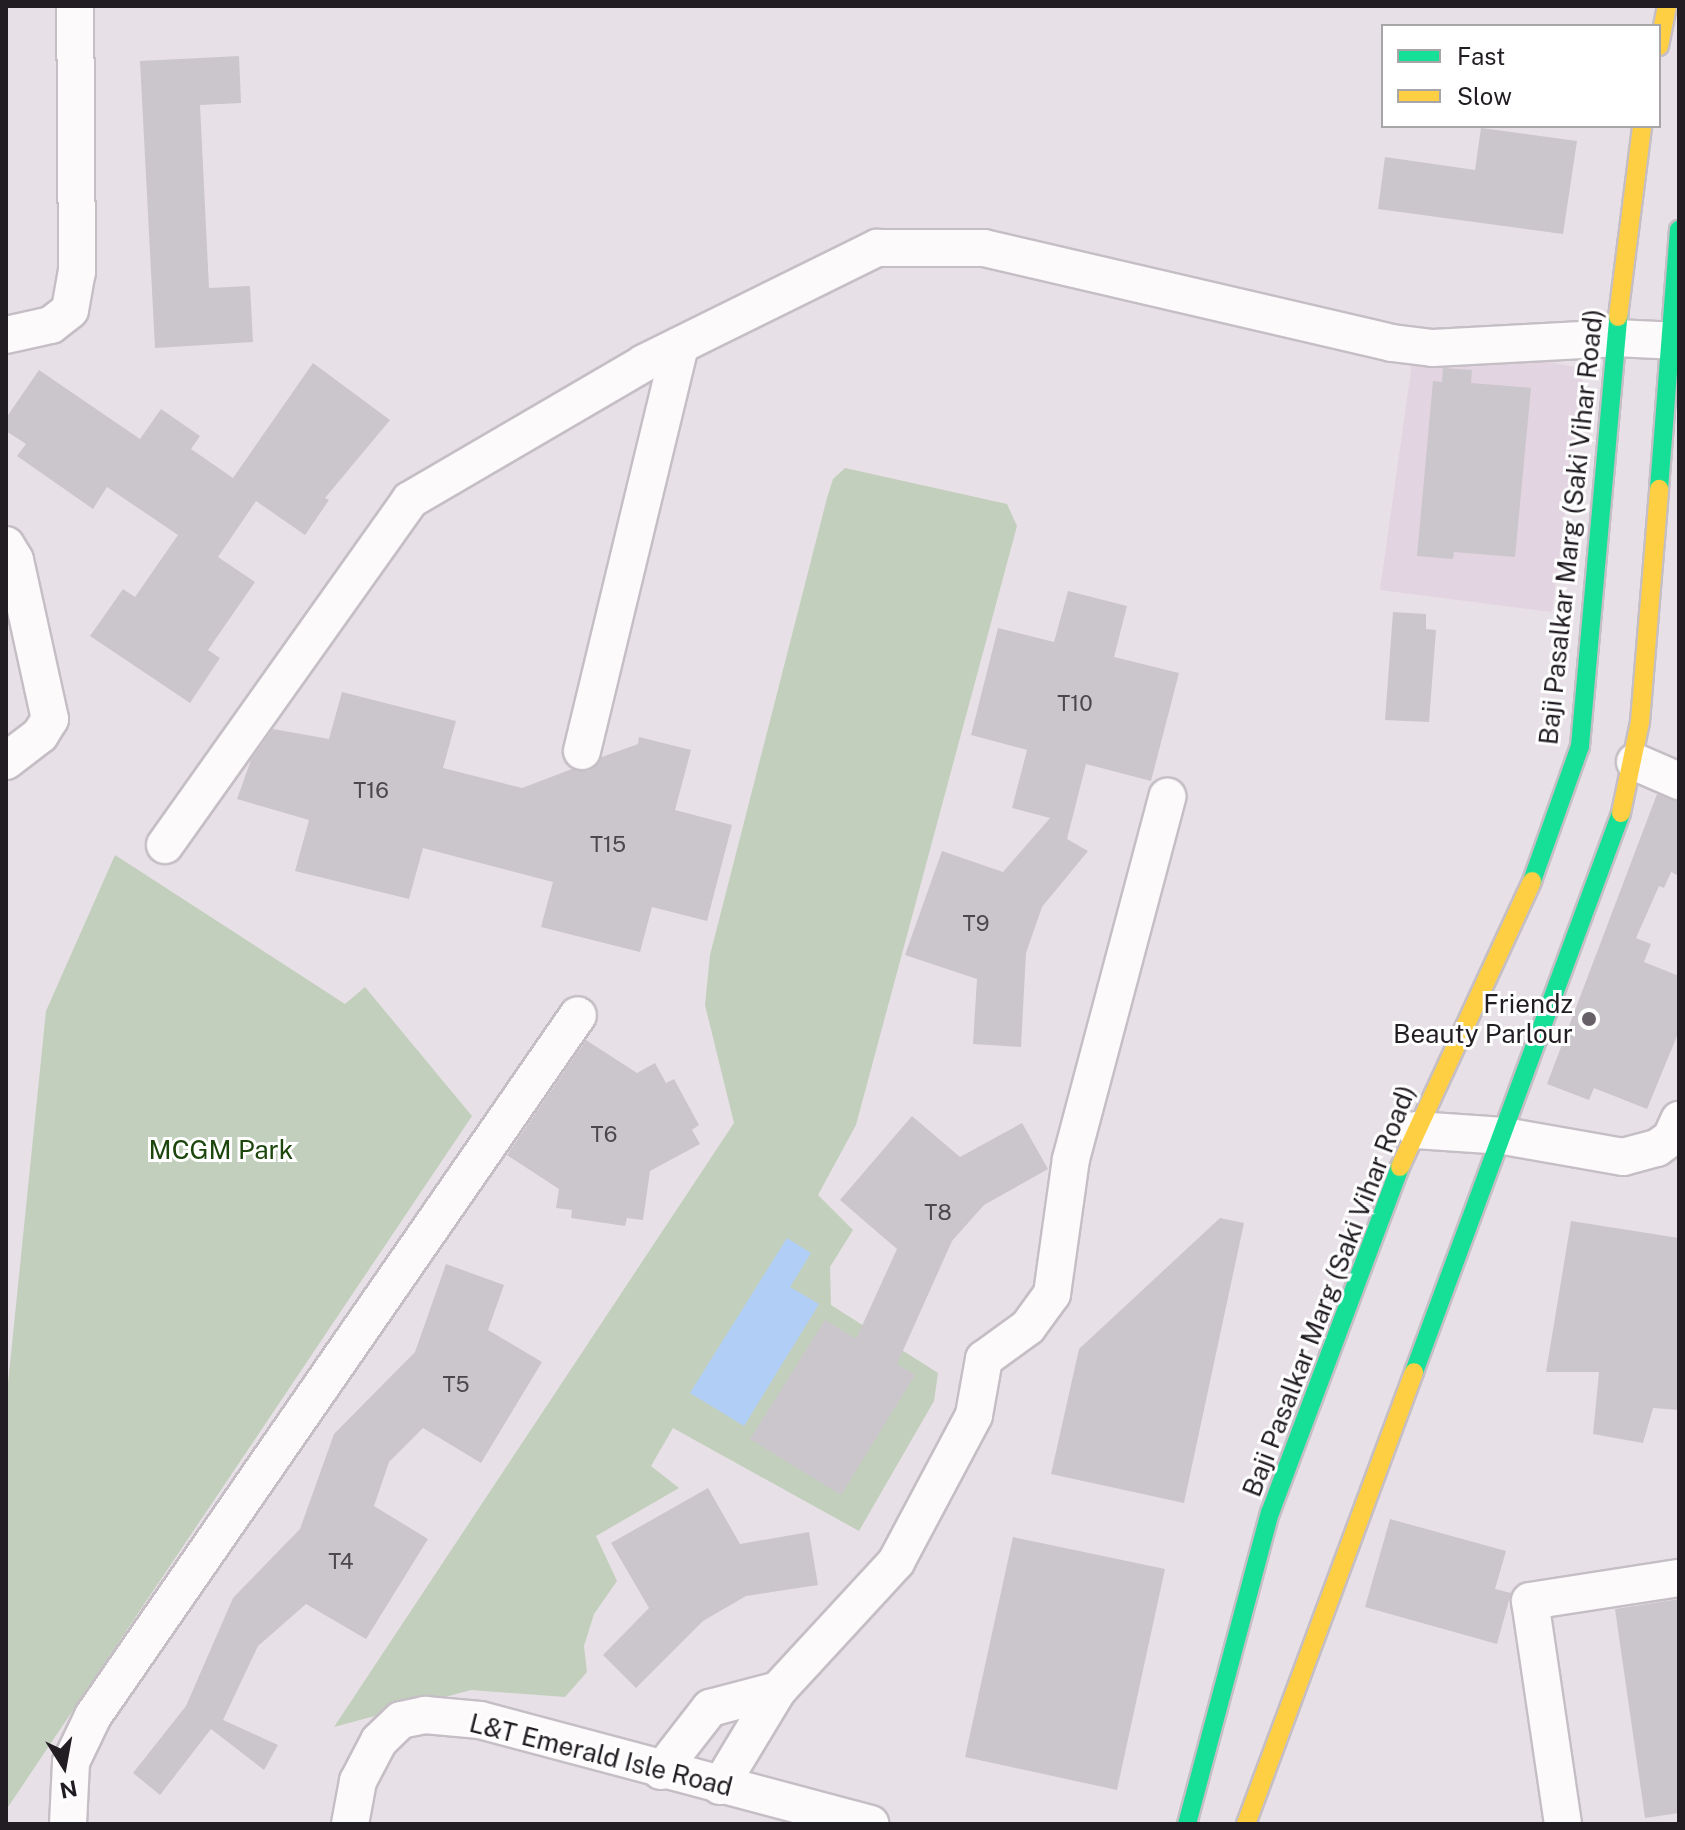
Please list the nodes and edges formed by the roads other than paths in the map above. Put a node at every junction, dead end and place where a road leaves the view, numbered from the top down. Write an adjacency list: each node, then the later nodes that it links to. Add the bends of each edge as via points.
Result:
1 (75, 6): 6 (street, via 77,272 70,310 51,325)
2 (1667, 6): 3 (main road)
3 (1661, 36)
4 (1642, 128): 7 (main road, Baji Pasalkar Marg (Saki Vihar Road))
5 (1679, 230): 8 (main road)
6 (6, 335)
7 (1615, 338): 8 (street); 9 (street, via 1419,346 984,248 877,248); 19 (main road, Baji Pasalkar Marg (Saki Vihar Road), via 1580,746 1547,848)
8 (1675, 341): 13 (main road)
9 (680, 346): 11 (street); 16 (street, via 410,500)
10 (6, 545): 12 (street, via 15,560 50,719 40,735)
11 (582, 751)
12 (6, 761)
13 (1635, 762): 14 (street); 20 (main road)
14 (1679, 781)
15 (1167, 797): 22 (street, via 1071,1159 1052,1294 1028,1327 984,1359 974,1415 896,1562)
16 (165, 845)
17 (578, 1015): 25 (street, via 93,1716 71,1762)
18 (1679, 1120): 20 (street, via 1671,1138 1657,1148 1623,1157)
19 (1416, 1130): 20 (street); 28 (main road, Baji Pasalkar Marg (Saki Vihar Road), via 1270,1513)
20 (1504, 1136): 29 (main road)
21 (1679, 1578): 30 (street, via 1530,1601)
22 (778, 1690): 23 (street, via 710,1708); 24 (street)
23 (661, 1771): 24 (street, L&T Emerald Isle Road); 26 (street, L&T Emerald Isle Road, via 480,1720 425,1715 401,1720 379,1741 358,1781)
24 (720, 1786): 27 (street, L&T Emerald Isle Road)
25 (68, 1824)
26 (350, 1824)
27 (870, 1824)
28 (1187, 1824)
29 (1246, 1824)
30 (1563, 1824)

